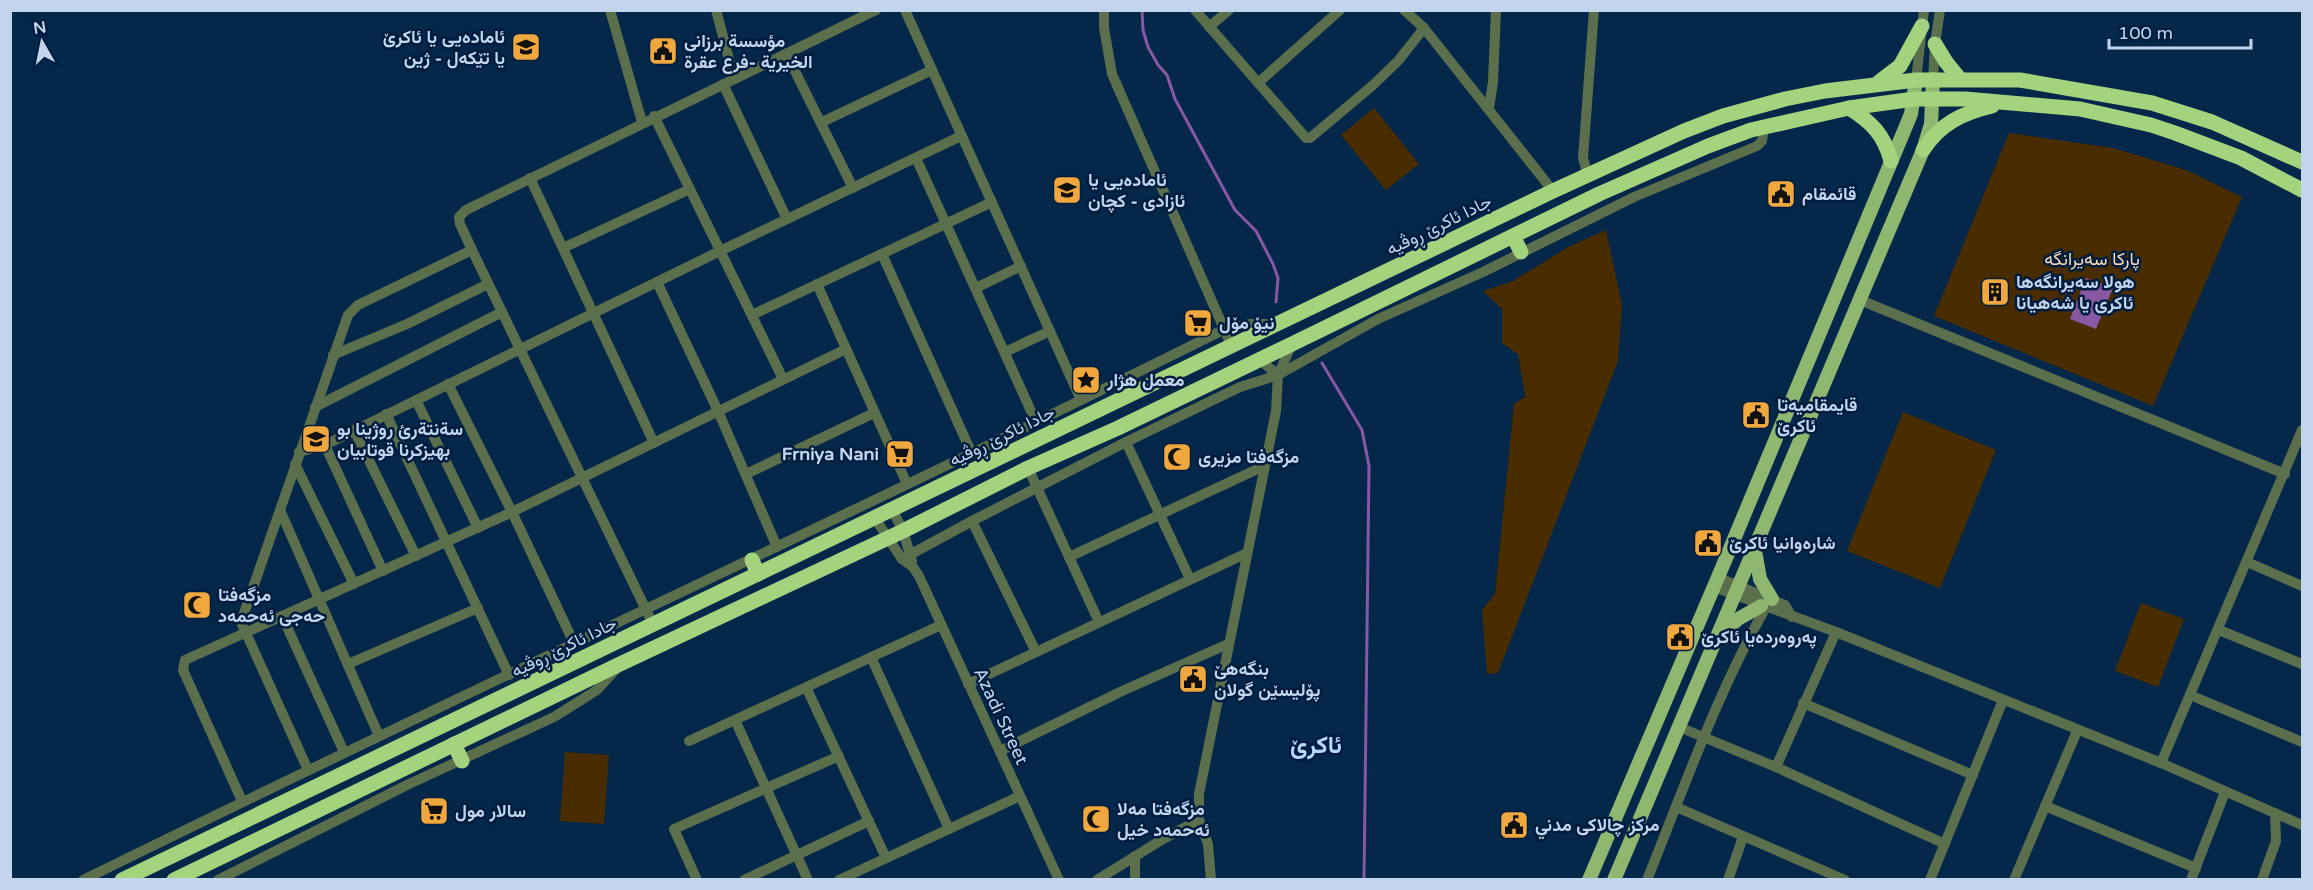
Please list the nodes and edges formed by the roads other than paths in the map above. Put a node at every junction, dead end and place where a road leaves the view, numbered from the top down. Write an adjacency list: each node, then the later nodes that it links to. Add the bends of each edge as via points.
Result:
1 (610, 10): 34 (street)
2 (716, 10): 21 (street)
3 (876, 10): 19 (street)
4 (905, 10): 20 (street)
5 (1104, 10): 67 (street, via 1112,74)
6 (1195, 10): 16 (street)
7 (1229, 10): 16 (street)
8 (1340, 10): 25 (street)
9 (1404, 10): 14 (street)
10 (1496, 10): 31 (street)
11 (1594, 10): 42 (street, via 1583,158)
12 (1924, 10): 15 (street)
13 (1940, 10): 18 (street)
14 (1417, 15): 17 (street)
15 (1922, 26): 24 (street); 26 (highway, via 1900,66)
16 (1209, 27): 25 (street)
17 (1424, 28): 25 (street, via 1391,67 1310,138); 31 (street)
18 (1935, 44): 22 (highway); 23 (street)
19 (786, 53): 21 (street); 35 (street)
20 (932, 70): 35 (street); 37 (street)
21 (734, 78): 27 (street)
22 (1959, 78): 23 (highway, جادا ئاکرێ ڕوڤیە); 41 (highway, جادا ئاکرێ ڕوڤیە, via 2020,80 2152,103 2212,122)
23 (1934, 79): 24 (highway, جادا ئاکرێ ڕوڤیە); 29 (main road)
24 (1916, 80): 26 (highway, جادا ئاکرێ ڕوڤیە); 28 (main road)
25 (1258, 83)
26 (1877, 83): 42 (highway, جادا ئاکرێ ڕوڤیە, via 1785,99 1723,116 1684,130)
27 (723, 84): 33 (street); 49 (street)
28 (1914, 99): 29 (highway); 32 (highway); 40 (main road)
29 (1932, 99): 30 (highway); 38 (main road, via 1931,124)
30 (2005, 104): 38 (highway, via 1956,118 1939,130); 46 (highway, via 2080,109 2151,125 2241,158)
31 (1489, 108): 47 (street)
32 (1849, 108): 36 (highway); 40 (highway, via 1878,130)
33 (654, 116): 34 (street); 45 (street)
34 (642, 122): 43 (street)
35 (822, 122): 44 (street)
36 (1764, 127): 51 (highway, via 1670,162); 55 (street, via 1757,146 1634,197)
37 (961, 136): 39 (street); 48 (street)
38 (1923, 150): 62 (main road)
39 (916, 158): 44 (street); 50 (street)
40 (1891, 161): 69 (main road)
41 (2302, 162)
42 (1588, 176): 47 (highway, جادا ئاکرێ ڕوڤیە)
43 (530, 178): 52 (street); 53 (street, via 460,214 460,224)
44 (853, 188): 49 (street)
45 (690, 189): 52 (street); 54 (street)
46 (2302, 190)
47 (1553, 191): 66 (highway, جادا ئاکرێ ڕوڤیە)
48 (992, 202): 50 (street); 57 (street)
49 (787, 219): 54 (street)
50 (947, 224): 56 (street); 61 (street)
51 (1513, 236): 55 (highway); 70 (highway)
52 (563, 248): 64 (street)
53 (472, 250): 59 (street); 76 (street, via 354,308 345,319)
54 (720, 250): 58 (street); 65 (street)
55 (1521, 252): 78 (street, via 1378,319)
56 (882, 254): 60 (street); 94 (street)
57 (1021, 266): 61 (street); 68 (street)
58 (657, 282): 64 (street); 84 (street)
59 (488, 284): 63 (street); 76 (street)
60 (817, 284): 65 (street); 73 (street)
61 (976, 288): 75 (street)
62 (1860, 300): 74 (main road); 99 (street)
63 (502, 312): 72 (street); 83 (street)
64 (593, 313): 72 (street); 91 (street)
65 (752, 315): 79 (street)
66 (1278, 325): 67 (street); 71 (highway, جادا ئاکرێ ڕوڤیە)
67 (1224, 329): 71 (street); 82 (street)
68 (1050, 331): 75 (street); 82 (street)
69 (1816, 342): 74 (main road); 123 (main road)
70 (1292, 344): 77 (highway); 78 (street)
71 (1232, 347): 103 (highway, جادا ئاکرێ ڕوڤیە)
72 (520, 349): 80 (street); 100 (street)
73 (846, 349): 79 (street); 85 (street)
74 (1838, 351): 114 (main road)
75 (1005, 352): 87 (street)
76 (333, 355): 83 (street)
77 (1260, 360): 78 (street); 97 (highway)
78 (1278, 375): 90 (street, via 1240,387); 96 (street, via 1276,411)
79 (783, 379): 84 (street)
80 (448, 384): 81 (street); 105 (street)
81 (416, 400): 86 (street); 109 (street)
82 (1081, 400): 87 (street)
83 (315, 407): 93 (street)
84 (718, 411): 91 (street); 98 (street)
85 (874, 413): 98 (street); 101 (street)
86 (386, 414): 88 (street); 112 (street)
87 (1036, 422): 94 (street)
88 (354, 430): 92 (street); 116 (street)
89 (2302, 430): 99 (street)
90 (1126, 442): 102 (street); 106 (street)
91 (654, 443): 100 (street)
92 (325, 445): 93 (street); 121 (street)
93 (299, 452): 95 (street)
94 (972, 454): 101 (street)
95 (295, 464): 104 (street); 124 (street)
96 (1264, 466): 106 (street); 115 (street)
97 (1028, 468): 102 (street); 110 (highway)
98 (746, 474): 113 (street)
99 (2285, 474): 119 (street)
100 (582, 478): 105 (street); 130 (street)
101 (907, 484): 113 (street)
102 (1036, 487): 108 (street); 118 (street)
103 (892, 509): 107 (highway, جادا ئاکرێ ڕوڤیە); 110 (street, Azadi Street)
104 (280, 510): 127 (street); 136 (street, via 241,622)
105 (512, 512): 109 (street); 138 (street)
106 (1159, 515): 118 (street); 122 (street)
107 (874, 517): 111 (street); 120 (highway, جادا ئاکرێ ڕوڤیە)
108 (972, 521): 117 (street); 141 (street)
109 (478, 528): 112 (street)
110 (903, 531): 111 (highway); 117 (street, Azadi Street)
111 (887, 538): 117 (street); 144 (highway)
112 (446, 542): 116 (street); 129 (street)
113 (777, 547): 120 (street)
114 (1755, 551): 126 (main road); 128 (main road)
115 (1246, 553): 122 (street); 140 (street)
116 (416, 556): 121 (street)
117 (907, 557): 134 (street, Azadi Street)
118 (1069, 557): 132 (street)
119 (2247, 562): 125 (street); 135 (street)
120 (755, 567): 130 (street); 133 (highway, جادا ئاکرێ ڕوڤیە)
121 (383, 571): 124 (street)
122 (1190, 579): 132 (street)
123 (1715, 582): 126 (street); 179 (main road)
124 (354, 585): 127 (street)
125 (2302, 586)
126 (1738, 591): 128 (street); 139 (main road)
127 (320, 600): 131 (street); 143 (street)
128 (1766, 604): 137 (street, via 1785,605 1792,617); 139 (main road, via 1738,619); 156 (street)
129 (478, 608): 143 (street); 146 (street)
130 (646, 610): 133 (street); 138 (street)
131 (282, 616): 136 (street); 161 (street)
132 (1099, 622): 141 (street)
133 (653, 625): 189 (highway, جادا ئاکرێ ڕوڤیە)
134 (941, 625): 142 (street); 147 (street, Azadi Street)
135 (2218, 630): 145 (street); 149 (street)
136 (245, 632): 166 (street); 171 (street, via 187,659 183,665)
137 (1836, 632): 150 (street); 151 (street)
138 (574, 643): 146 (street)
139 (1715, 643): 153 (main road)
140 (1228, 644): 160 (street); 176 (street, via 1199,794)
141 (1036, 652): 147 (street)
142 (872, 657): 148 (street); 178 (street)
143 (348, 664): 155 (street)
144 (620, 664): 159 (highway); 163 (street, via 597,690 576,705)
145 (2302, 664)
146 (509, 675): 155 (street)
147 (968, 684): 160 (street, Azadi Street)
148 (806, 687): 152 (street); 162 (street)
149 (2190, 695): 158 (street); 164 (street)
150 (2003, 700): 154 (street); 167 (street)
151 (1803, 703): 165 (street); 167 (street)
152 (735, 720): 157 (street); 168 (street)
153 (1679, 727): 156 (street); 181 (main road)
154 (2077, 731): 164 (street); 172 (street)
155 (379, 736): 161 (street)
156 (1704, 738): 165 (street); 173 (street)
157 (688, 741)
158 (2302, 742)
159 (454, 744): 163 (highway); 190 (highway)
160 (1000, 751): 170 (street, Azadi Street)
161 (344, 752): 166 (street)
162 (839, 756): 168 (street); 175 (street)
163 (462, 761): 191 (street)
164 (2161, 764): 169 (street)
165 (1776, 767): 182 (street)
166 (308, 770): 171 (street)
167 (1973, 775): 182 (street)
168 (766, 789): 183 (street); 192 (street, via 674,830)
169 (2225, 792): 174 (street); 186 (street)
170 (1020, 796): 178 (street); 196 (street, Azadi Street)
171 (243, 801): 188 (street)
172 (2045, 806): 186 (street); 187 (street)
173 (1676, 807): 180 (street); 202 (street)
174 (2275, 813): 177 (street); 207 (street, via 2276,841)
175 (869, 820): 183 (street); 185 (street)
176 (1199, 820): 184 (street); 199 (street, via 1208,844)
177 (2302, 825)
178 (949, 829): 185 (street)
179 (1609, 835): 181 (main road); 200 (main road)
180 (1743, 837): 203 (street); 204 (street)
181 (1631, 843): 201 (main road)
182 (1945, 844): 205 (street)
183 (797, 855): 193 (street); 194 (street)
184 (1135, 856): 197 (street); 198 (street)
185 (886, 858): 195 (street)
186 (2196, 868): 206 (street)
187 (2018, 878)
188 (83, 879)
189 (122, 879)
190 (174, 879)
191 (218, 879)
192 (697, 879)
193 (744, 879)
194 (808, 879)
195 (839, 879)
196 (1059, 879)
197 (1097, 879)
198 (1135, 879)
199 (1211, 879)
200 (1589, 879)
201 (1614, 879)
202 (1647, 879)
203 (1728, 879)
204 (1845, 879)
205 (1930, 879)
206 (2191, 879)
207 (2262, 879)

